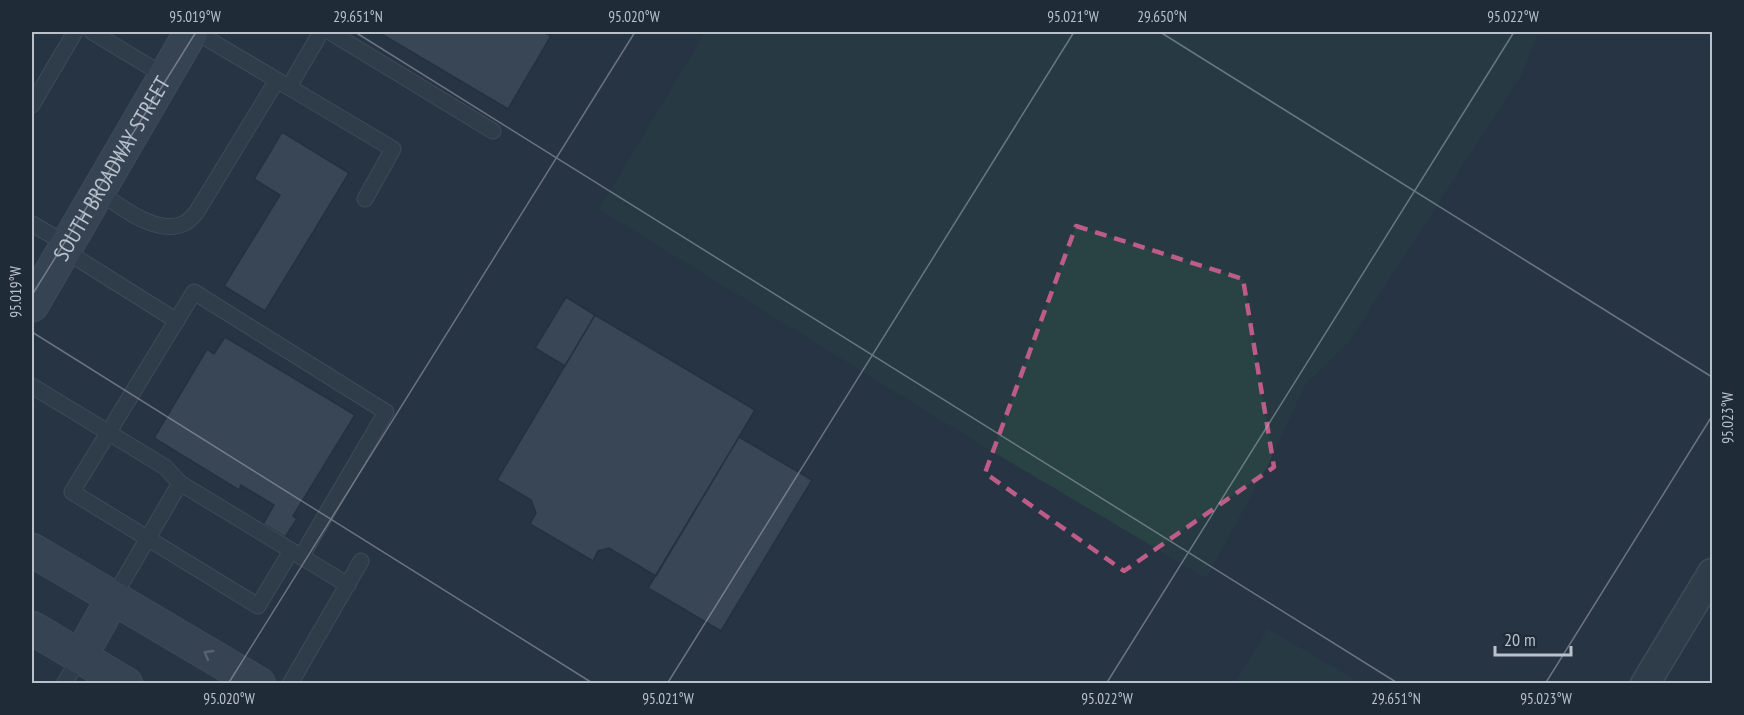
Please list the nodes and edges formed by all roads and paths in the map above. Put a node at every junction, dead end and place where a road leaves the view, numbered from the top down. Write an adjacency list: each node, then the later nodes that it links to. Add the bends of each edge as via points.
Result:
1 (75, 32): 9 (lane)
2 (92, 32): 7 (lane)
3 (191, 32): 7 (main road, SOUTH BROADWAY STREET)
4 (196, 32): 8 (lane)
5 (321, 32): 8 (lane)
6 (330, 32): 10 (lane)
7 (165, 76): 11 (main road, SOUTH BROADWAY STREET)
8 (283, 83): 11 (lane, via 196,213 184,223 165,227 142,220); 12 (lane, via 393,149)
9 (32, 105)
10 (493, 131)
11 (98, 191): 14 (main road, SOUTH BROADWAY STREET)
12 (365, 199)
13 (32, 224): 14 (lane)
14 (65, 247): 15 (main road, SOUTH BROADWAY STREET); 16 (lane)
15 (32, 305)
16 (177, 321): 18 (lane); 22 (lane, via 194,292 386,412)
17 (32, 386): 18 (lane)
18 (109, 433): 19 (lane, via 165,467); 20 (lane, via 72,492)
19 (180, 483): 20 (lane); 22 (lane)
20 (148, 538): 22 (lane, via 258,606); 26 (lane)
21 (32, 550): 26 (main road)
22 (296, 554): 25 (lane)
23 (361, 561): 25 (lane)
24 (1713, 573): 32 (street)
25 (348, 585): 31 (lane)
26 (113, 598): 28 (main road); 30 (main road, one-way to 26)
27 (32, 628): 28 (main road)
28 (72, 670): 29 (main road)
29 (126, 684)
30 (259, 684)
31 (290, 684)
32 (1645, 684)

